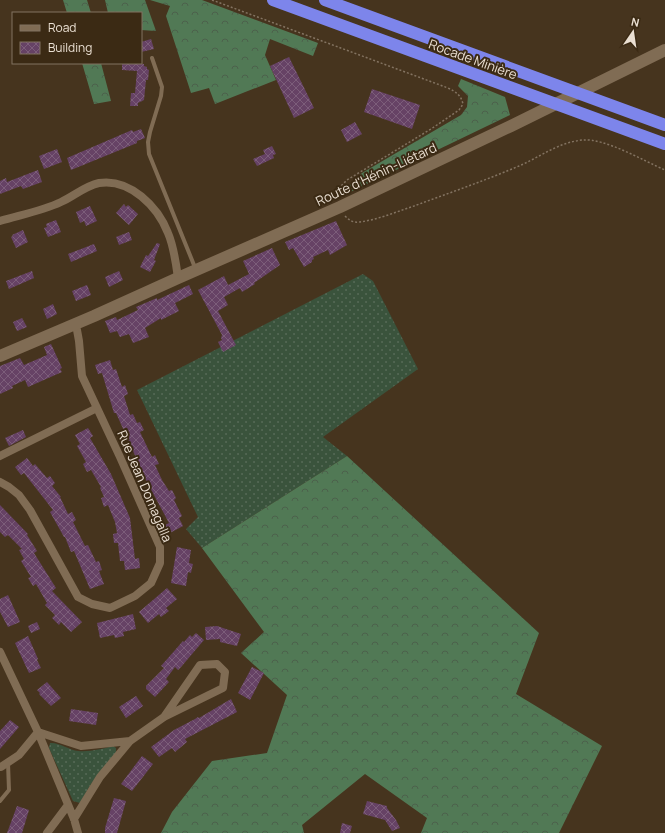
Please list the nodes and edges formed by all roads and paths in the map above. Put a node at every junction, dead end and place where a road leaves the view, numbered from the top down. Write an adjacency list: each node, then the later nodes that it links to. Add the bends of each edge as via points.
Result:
1 (212, 0): 9 (path, via 448,88 457,92 461,98 463,104 459,110 347,180 339,188)
2 (273, 0): 7 (highway, Rocade Minière)
3 (325, 0): 6 (highway, Rocade Minière)
4 (665, 50): 9 (main road, Route d'Hénin-Liétard)
5 (152, 58): 11 (lane, via 162,87 162,96 150,132 149,154)
6 (665, 125)
7 (665, 144)
8 (665, 170): 9 (path, via 609,145 584,140 563,144 520,166 383,216 354,222 346,217)
9 (340, 207): 11 (main road, Route d'Hénin-Liétard)
10 (0, 221): 12 (street, via 62,202 99,183 125,186 138,194 160,218 174,254)
11 (196, 270): 12 (main road, Route d'Hénin-Liétard)
12 (178, 278): 13 (main road, Route d'Hénin-Liétard)
13 (74, 325): 14 (main road, Route d'Hénin-Liétard); 15 (street, Rue Jean Domagalla, via 79,341 82,376)
14 (0, 356)
15 (97, 408): 16 (street); 17 (street, Rue Jean Domagalla, via 160,547 160,562 151,583 135,596 110,608 92,604 78,596 30,510 19,495)
16 (0, 456)
17 (0, 482)
18 (0, 652): 20 (street)
19 (164, 717): 19 (street, via 223,688 225,672 217,664 200,665); 21 (street)
20 (38, 732): 21 (street, via 81,746); 22 (street, via 19,756); 25 (street)
21 (130, 741): 26 (street, via 100,777)
22 (8, 763): 23 (street); 24 (lane, via 9,790)
23 (0, 767)
24 (0, 801)
25 (68, 805): 26 (street); 27 (street)
26 (74, 820): 28 (street)
27 (47, 833)
28 (78, 833)

